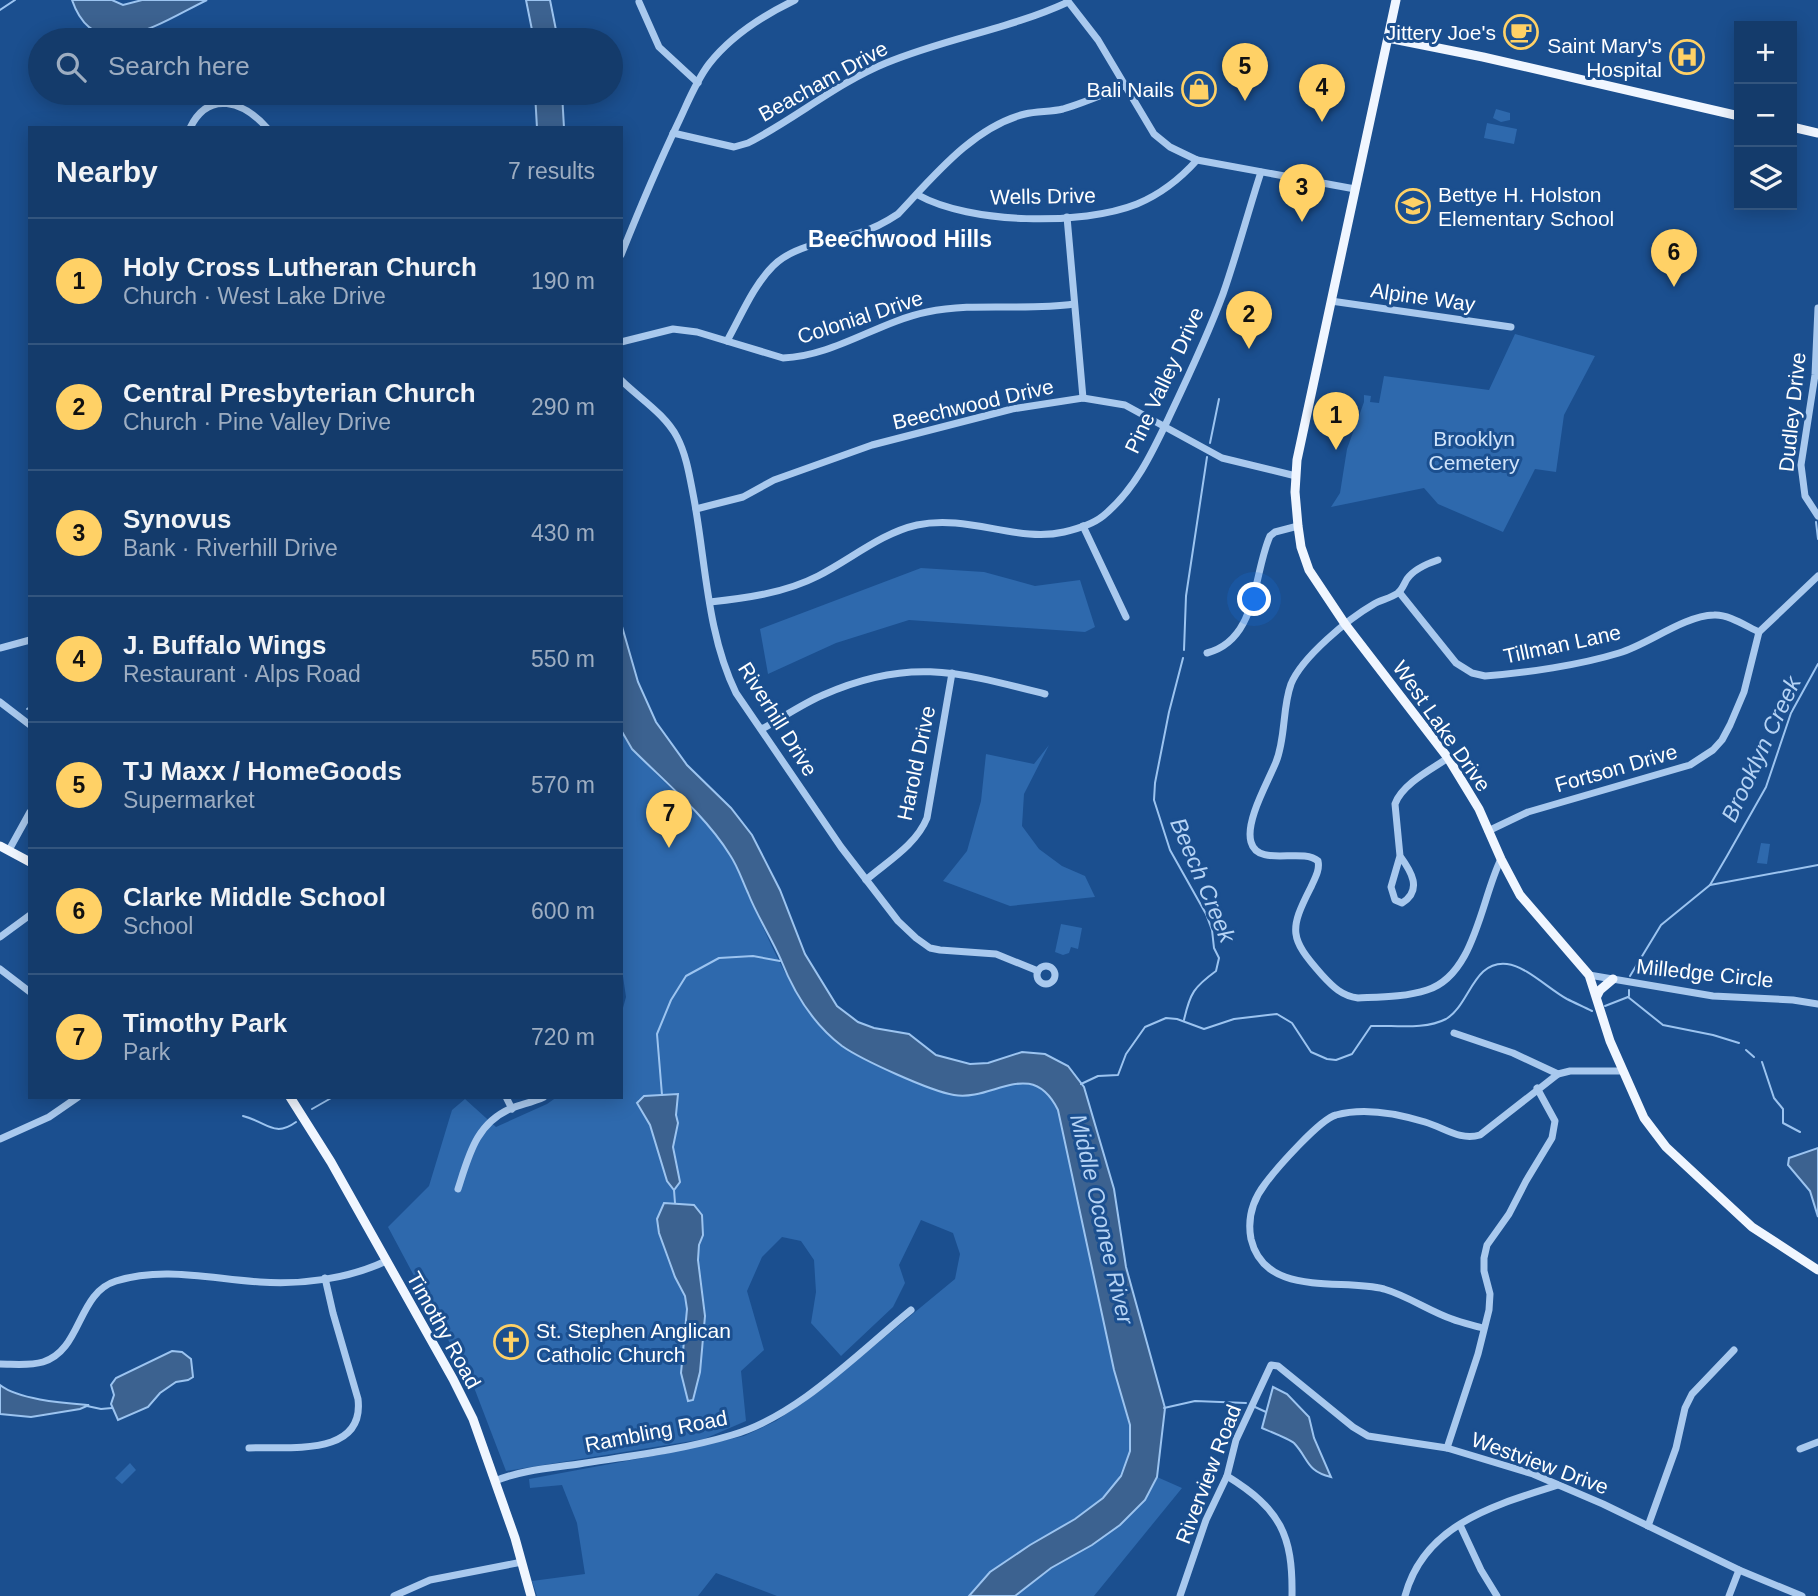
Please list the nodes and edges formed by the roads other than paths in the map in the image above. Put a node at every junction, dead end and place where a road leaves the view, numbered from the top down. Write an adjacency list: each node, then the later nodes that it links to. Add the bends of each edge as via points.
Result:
1 (795, 0): 6 (street, via 724,49)
2 (1396, 0): 5 (main road, West Lake Drive)
3 (1068, 1): 7 (street, via 1098,40); 14 (street, Beacham Drive, via 1010,25 884,64 754,140 734,147)
4 (639, 2): 6 (street, via 659,47)
5 (1388, 38): 10 (main road); 18 (main road, West Lake Drive)
6 (698, 83): 14 (street)
7 (1124, 86): 16 (street, via 1161,141); 19 (street, via 1061,110 1025,114 981,135)
8 (221, 105): 11 (street, via 206,109)
9 (237, 105): 12 (street)
10 (1734, 115)
11 (191, 126)
12 (265, 126)
13 (1797, 128): 15 (main road)
14 (673, 133): 21 (street)
15 (1818, 133)
16 (1197, 160): 17 (street); 20 (street, Wells Drive, via 1168,188 1139,203)
17 (1261, 172): 18 (street); 30 (street, Pine Valley Drive, via 1219,304)
18 (1355, 189): 22 (main road, West Lake Drive)
19 (918, 195): 20 (street, Wells Drive, via 958,211 987,216); 26 (street, via 886,222 783,258 765,275)
20 (1067, 217): 23 (street)
21 (623, 250)
22 (1331, 301): 25 (street, Alpine Way); 31 (main road, West Lake Drive)
23 (1074, 304): 26 (street, Colonial Drive, via 926,312 794,357); 29 (street)
24 (1818, 308): 33 (street, Dudley Drive, via 1813,393 1801,465 1805,496)
25 (1511, 327)
26 (727, 341): 27 (street, Colonial Drive, via 673,329)
27 (623, 342)
28 (623, 382): 32 (street, Riverhill Drive, via 677,436)
29 (1083, 398): 30 (street, Beechwood Drive, via 1125,405); 32 (street, Beechwood Drive, via 1012,409 872,445 774,480 743,497)
30 (1164, 428): 31 (street, Beechwood Drive, via 1222,458); 34 (street, Pine Valley Drive, via 1118,503)
31 (1296, 476): 35 (main road, West Lake Drive)
32 (696, 509): 39 (street, Riverhill Drive)
33 (1818, 516)
34 (1083, 526): 39 (street, Pine Valley Drive, via 1044,536 950,522 916,525 793,586); 40 (street)
35 (1298, 526): 41 (main road, West Lake Drive, via 1310,570); 45 (street, via 1270,536 1246,616 1227,644)
36 (1438, 561): 38 (street, via 1408,577)
37 (1818, 576): 42 (street)
38 (1399, 592): 41 (street); 42 (street, Tillman Lane, via 1456,663 1485,676 1619,653 1709,615 1718,614)
39 (710, 602): 50 (street, Riverhill Drive, via 724,670)
40 (1126, 617)
41 (1345, 624): 51 (main road, West Lake Drive); 56 (street, via 1304,662 1292,682 1282,747 1250,830 1251,843 1264,855 1308,855 1318,860 1294,926 1309,960 1347,997 1429,990 1463,962)
42 (1759, 632): 53 (street, Fortson Drive, via 1737,709 1713,750 1690,765 1528,812)
43 (28, 641): 44 (street)
44 (0, 648)
45 (1207, 653)
46 (952, 673): 47 (street); 50 (street, via 906,671 851,683); 58 (street, Harold Drive, via 927,818 916,838)
47 (1045, 694)
48 (0, 702): 49 (street)
49 (28, 723)
50 (762, 729): 58 (street, Riverhill Drive)
51 (1448, 758): 53 (main road, West Lake Drive); 55 (street, via 1397,798)
52 (28, 815): 54 (street)
53 (1488, 831): 56 (main road, West Lake Drive)
54 (4, 848): 57 (main road)
55 (1400, 856): 55 (street, via 1391,887 1395,900 1402,903 1412,894 1414,878)
56 (1500, 859): 63 (main road, West Lake Drive, via 1520,895)
57 (28, 862)
58 (866, 880): 62 (street, Riverhill Drive, via 898,921 930,948 996,954)
59 (28, 916): 60 (street)
60 (0, 937)
61 (0, 970): 65 (street)
62 (1038, 971)
63 (1589, 975): 64 (street, Milledge Circle); 66 (main road, West Lake Drive)
64 (1613, 979): 66 (main road); 67 (street, Milledge Circle, via 1713,996)
65 (28, 991)
66 (1597, 996): 69 (main road, West Lake Drive)
67 (1818, 1004)
68 (1454, 1033): 70 (street)
69 (1621, 1071): 70 (street); 80 (main road, West Lake Drive, via 1644,1118 1666,1147 1752,1227)
70 (1558, 1074): 71 (street)
71 (1537, 1088): 83 (street, via 1555,1121 1552,1138 1487,1245 1484,1271 1490,1294); 83 (street, via 1471,1138 1406,1117 1360,1111 1332,1116 1266,1182 1251,1209 1255,1252 1275,1273 1304,1282 1388,1290 1452,1320)
72 (75, 1099): 77 (street, via 49,1117)
73 (291, 1099): 79 (main road, Timothy Road)
74 (507, 1099): 76 (street)
75 (538, 1099): 76 (street)
76 (512, 1108): 78 (street, via 494,1118 477,1137)
77 (0, 1139)
78 (458, 1189)
79 (386, 1261): 81 (street); 92 (main road, Timothy Road, via 453,1379)
80 (1818, 1269)
81 (326, 1278): 85 (street, via 272,1283 163,1274 115,1281 96,1293 67,1343 51,1358 39,1363); 88 (street, via 358,1399 354,1426 331,1443)
82 (911, 1310): 92 (street, Rambling Road, via 784,1412 753,1427 692,1445)
83 (1483, 1328): 89 (street)
84 (1734, 1350): 95 (street, via 1692,1394 1685,1408)
85 (0, 1364)
86 (1271, 1365): 89 (street, Westview Drive, via 1368,1436); 91 (street, Riverview Road, via 1236,1440)
87 (1818, 1442): 90 (street)
88 (249, 1448)
89 (1447, 1448): 93 (street, Westview Drive)
90 (1800, 1449)
91 (1227, 1476): 100 (street, Riverview Road, via 1206,1520); 101 (street, via 1259,1499 1280,1525 1290,1554)
92 (495, 1480): 96 (main road, Timothy Road)
93 (1559, 1485): 94 (street, via 1491,1508); 95 (street, Westview Drive)
94 (1460, 1525): 102 (street, via 1431,1545); 103 (street)
95 (1648, 1526): 97 (street, Westview Drive)
96 (522, 1562): 98 (street, via 430,1580); 99 (main road, Timothy Road)
97 (1739, 1570): 104 (street); 105 (street, Westview Drive)
98 (394, 1596)
99 (531, 1596)
100 (1180, 1596)
101 (1292, 1596)
102 (1405, 1596)
103 (1497, 1596)
104 (1729, 1596)
105 (1802, 1596)

